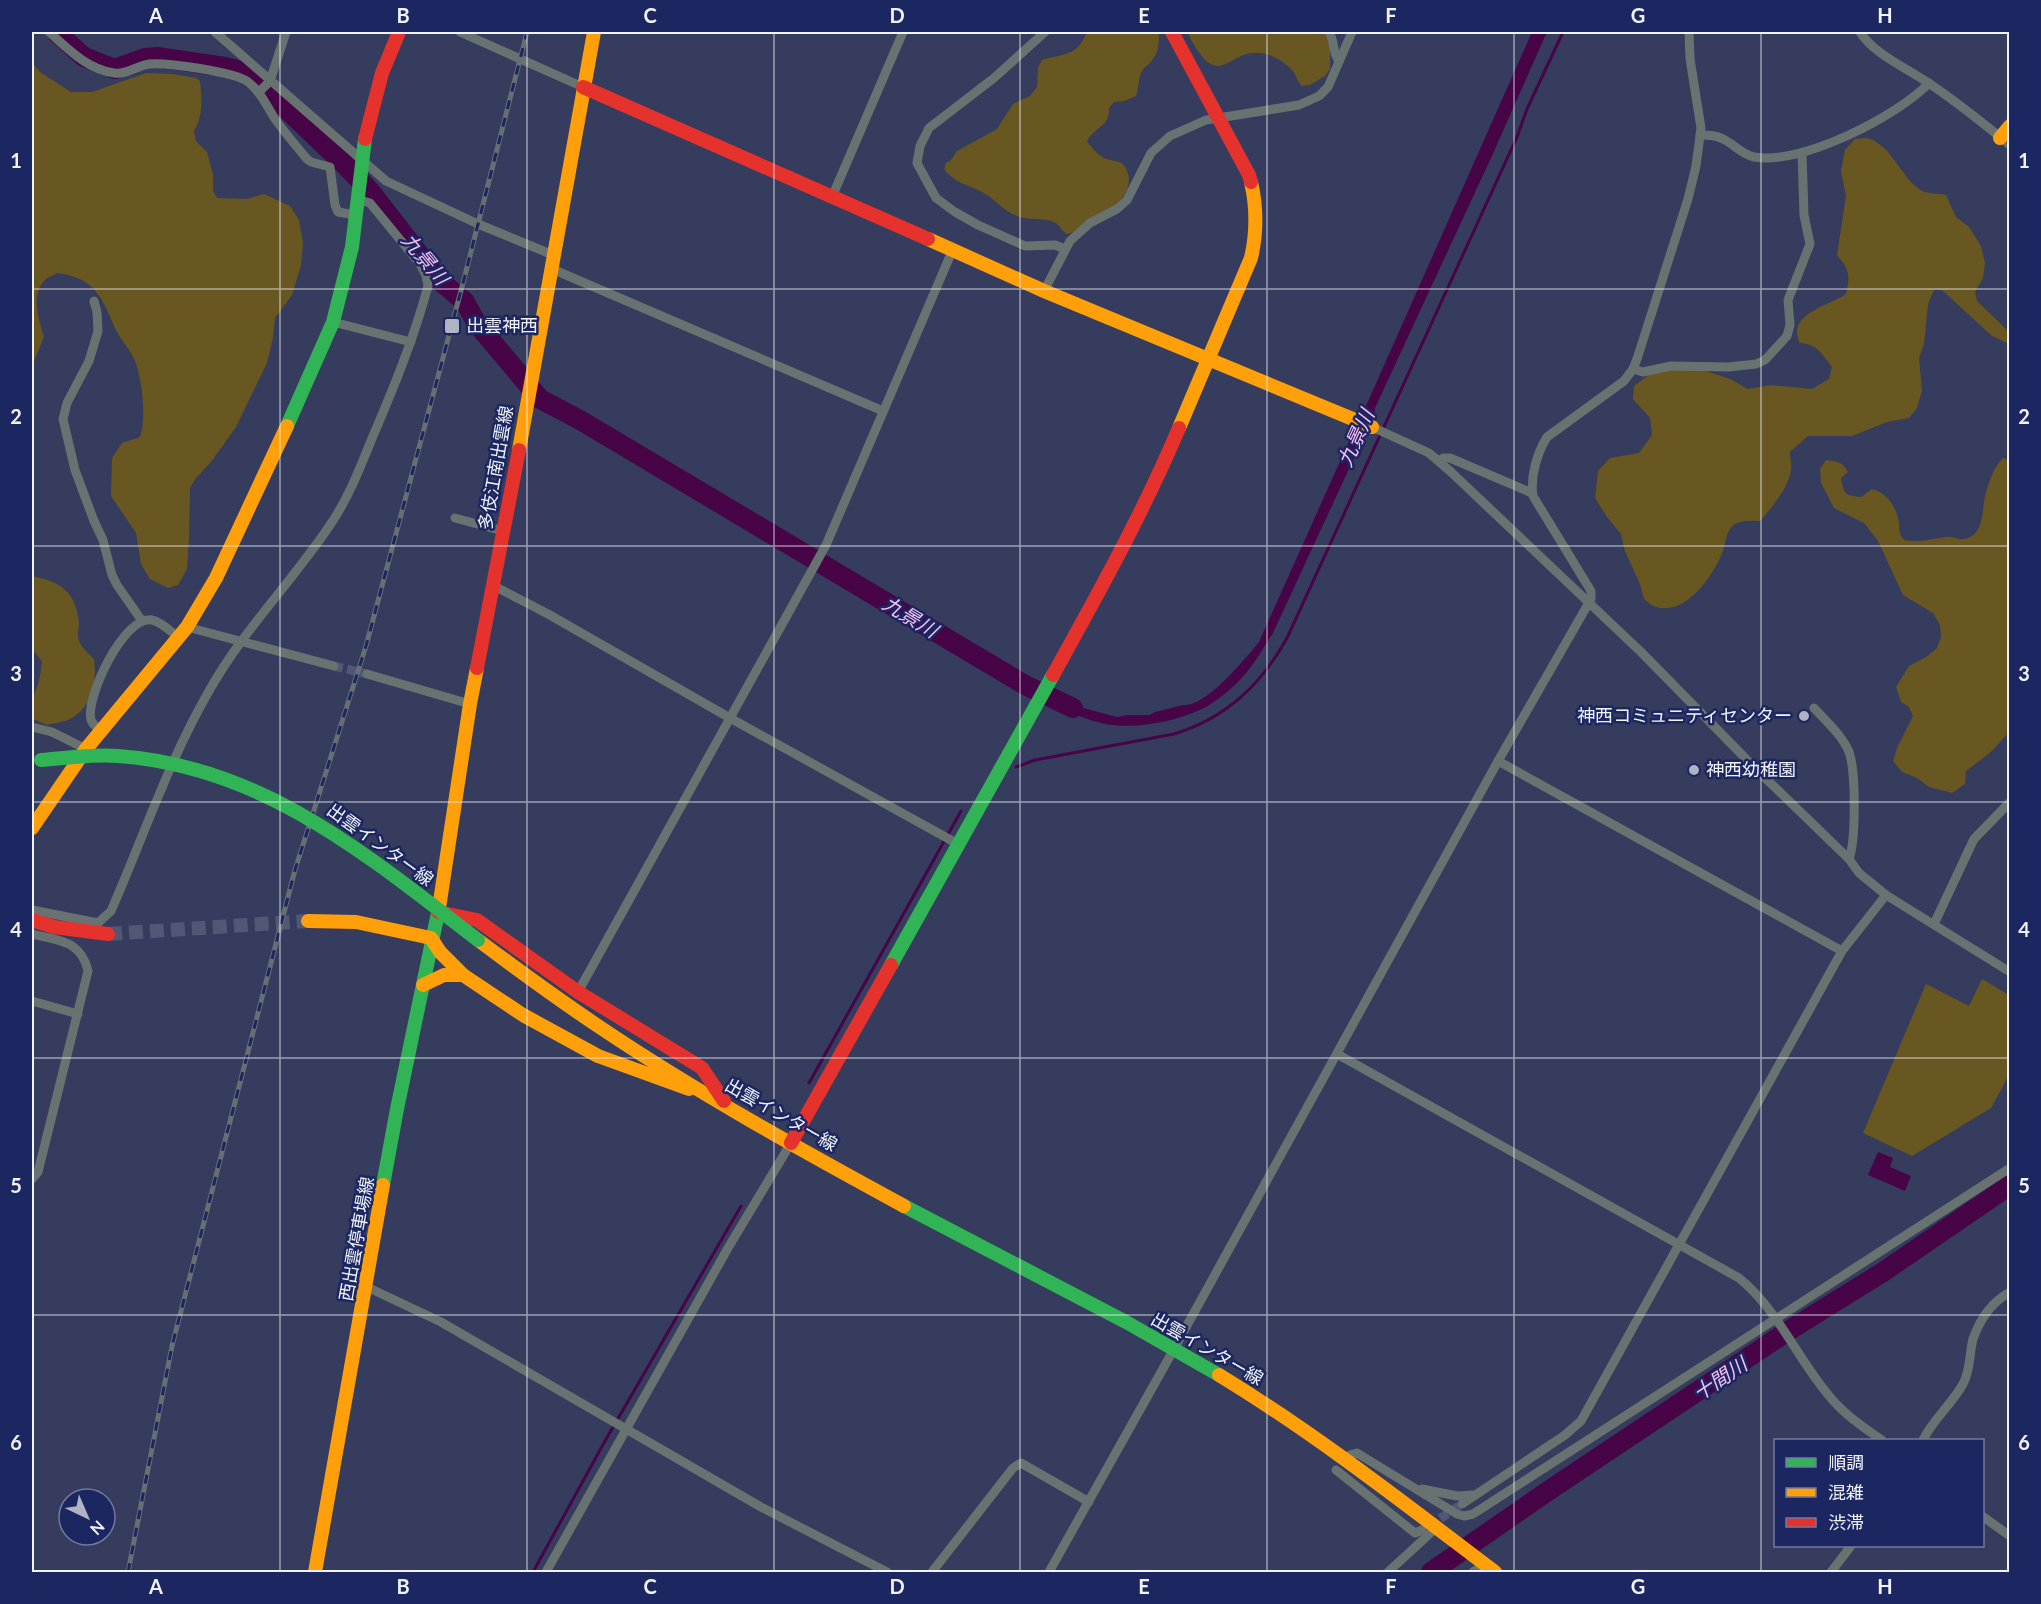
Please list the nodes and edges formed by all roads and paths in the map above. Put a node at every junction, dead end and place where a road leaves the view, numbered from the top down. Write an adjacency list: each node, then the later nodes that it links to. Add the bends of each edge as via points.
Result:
1 (49, 32): 16 (street, via 84,62 109,72 126,73 150,64 236,76)
2 (215, 32): 16 (street)
3 (286, 32): 16 (street)
4 (399, 32): 23 (main road, via 379,83)
5 (460, 32): 17 (street)
6 (594, 32): 17 (main road, 多伎江南出雲線)
7 (903, 32): 24 (street)
8 (1045, 32): 28 (street, via 929,128 917,163 936,198 955,212 1025,246 1055,245)
9 (1172, 32): 18 (main road)
10 (1329, 32): 14 (street)
11 (1352, 32): 14 (street)
12 (1689, 32): 20 (street)
13 (1860, 32): 15 (street, via 1870,45)
14 (1339, 61): 18 (street, via 1328,87 1310,101)
15 (1929, 83): 21 (street); 22 (street, via 1900,108 1874,123)
16 (264, 87): 23 (street); 26 (street, via 277,121 307,159 330,167 338,212)
17 (584, 87): 24 (main road); 29 (main road, 多伎江南出雲線)
18 (1218, 118): 28 (street, via 1170,136 1151,153 1127,200 1078,232); 34 (main road, via 1249,175 1257,231 1251,258)
19 (2010, 126): 21 (main road)
20 (1700, 135): 22 (street, via 1722,138 1752,157); 35 (street, via 1688,199)
21 (2005, 141)
22 (1802, 153): 35 (street, via 1804,222 1811,239 1788,300 1787,336 1765,360 1756,364 1671,366 1643,372)
23 (361, 160): 25 (main road); 29 (street, via 386,181)
24 (832, 196): 27 (main road)
25 (357, 198): 26 (main road); 33 (street, via 370,203 426,275 428,286)
26 (355, 215): 32 (main road, via 352,247)
27 (953, 249): 30 (main road); 36 (street)
28 (1065, 249): 30 (street)
29 (553, 262): 36 (street); 41 (main road, 多伎江南出雲線)
30 (1044, 291): 34 (main road)
31 (94, 301): 44 (street, via 98,331 63,419 75,470 103,540 112,575)
32 (333, 322): 33 (street); 45 (main road, via 216,578)
33 (411, 342): 46 (street, via 339,511)
34 (1209, 358): 37 (main road); 59 (main road, via 1159,475 1116,562)
35 (1633, 369): 39 (street, via 1612,390 1547,437 1538,456)
36 (883, 411): 51 (street, via 823,551)
37 (1378, 430): 38 (street)
38 (1439, 461): 39 (street, via 1450,458); 43 (street)
39 (1532, 493): 43 (street, via 1591,591)
40 (455, 519): 41 (street)
41 (503, 531): 42 (main road, 多伎江南出雲線)
42 (494, 586): 49 (main road, 多伎江南出雲線); 51 (street)
43 (1588, 603): 56 (street); 60 (street)
44 (142, 621): 45 (street, via 158,622); 53 (street, via 106,663 91,714 93,724)
45 (183, 633): 46 (street); 53 (main road)
46 (242, 642): 47 (street); 62 (street, via 208,691 183,742 111,911 98,923)
47 (334, 666)
48 (367, 674): 49 (street)
49 (470, 704): 63 (main road, 多伎江南出雲線)
50 (1814, 708): 60 (street, via 1850,754 1854,805)
51 (730, 717): 59 (street); 74 (street)
52 (32, 727): 54 (street)
53 (101, 730): 54 (main road)
54 (86, 749): 58 (main road)
55 (36, 761): 78 (main road, 出雲インター線, bridge, via 119,756 185,766 243,783 288,804 329,829 591,1021)
56 (1498, 761): 70 (street); 77 (street)
57 (2010, 802): 66 (street, via 1974,839)
58 (32, 828)
59 (958, 844): 80 (main road)
60 (1849, 859): 61 (street, via 1859,873)
61 (1887, 895): 66 (street); 70 (street)
62 (32, 910)
63 (438, 912): 69 (main road, 西出雲停車場線); 74 (main road, via 477,920)
64 (32, 920): 68 (main road)
65 (308, 921): 69 (main road, via 356,922)
66 (1934, 924): 71 (street)
67 (32, 934): 76 (street, via 71,944 81,952 88,971)
68 (108, 934)
69 (431, 938): 72 (main road); 73 (main road, 西出雲停車場線)
70 (1842, 951): 83 (street)
71 (2010, 972)
72 (462, 975): 73 (main road, via 444,975); 78 (main road, via 523,1015 598,1056)
73 (423, 985): 84 (main road, 西出雲停車場線)
74 (578, 992): 79 (main road, via 702,1068)
75 (32, 1001): 76 (street)
76 (78, 1014): 82 (street, via 38,1172)
77 (1337, 1054): 83 (street); 87 (street)
78 (713, 1098): 79 (main road, 出雲インター線)
79 (727, 1106): 80 (main road, 出雲インター線)
80 (791, 1143): 87 (main road, 出雲インター線); 88 (street)
81 (2010, 1168): 86 (street)
82 (32, 1179)
83 (1679, 1244): 86 (street, via 1739,1278); 94 (street, via 1581,1421)
84 (367, 1287): 88 (street, via 441,1322); 102 (main road, 西出雲停車場線)
85 (2010, 1292): 90 (street, via 1998,1299 1983,1317 1973,1340 1969,1372)
86 (1777, 1318): 89 (street, via 1826,1393); 93 (street, via 1473,1514 1457,1514)
87 (1174, 1349): 95 (street); 98 (main road, 出雲インター線, via 1294,1423)
88 (628, 1429): 103 (street); 104 (street, via 761,1507)
89 (1881, 1439)
90 (1923, 1439)
91 (1350, 1455): 93 (street, via 1357,1453)
92 (1336, 1470): 98 (street, via 1415,1533)
93 (1412, 1487): 94 (street, via 1457,1496)
94 (1479, 1493): 96 (street)
95 (1089, 1502): 105 (street, via 1021,1463 1013,1468); 106 (street)
96 (1462, 1504)
97 (1984, 1517): 99 (street)
98 (1434, 1531): 101 (main road, 出雲インター線); 107 (street)
99 (2010, 1536)
100 (1850, 1547): 108 (street)
101 (1483, 1567)
102 (315, 1572)
103 (546, 1572)
104 (887, 1572)
105 (932, 1572)
106 (1049, 1572)
107 (1388, 1572)
108 (1831, 1572)

